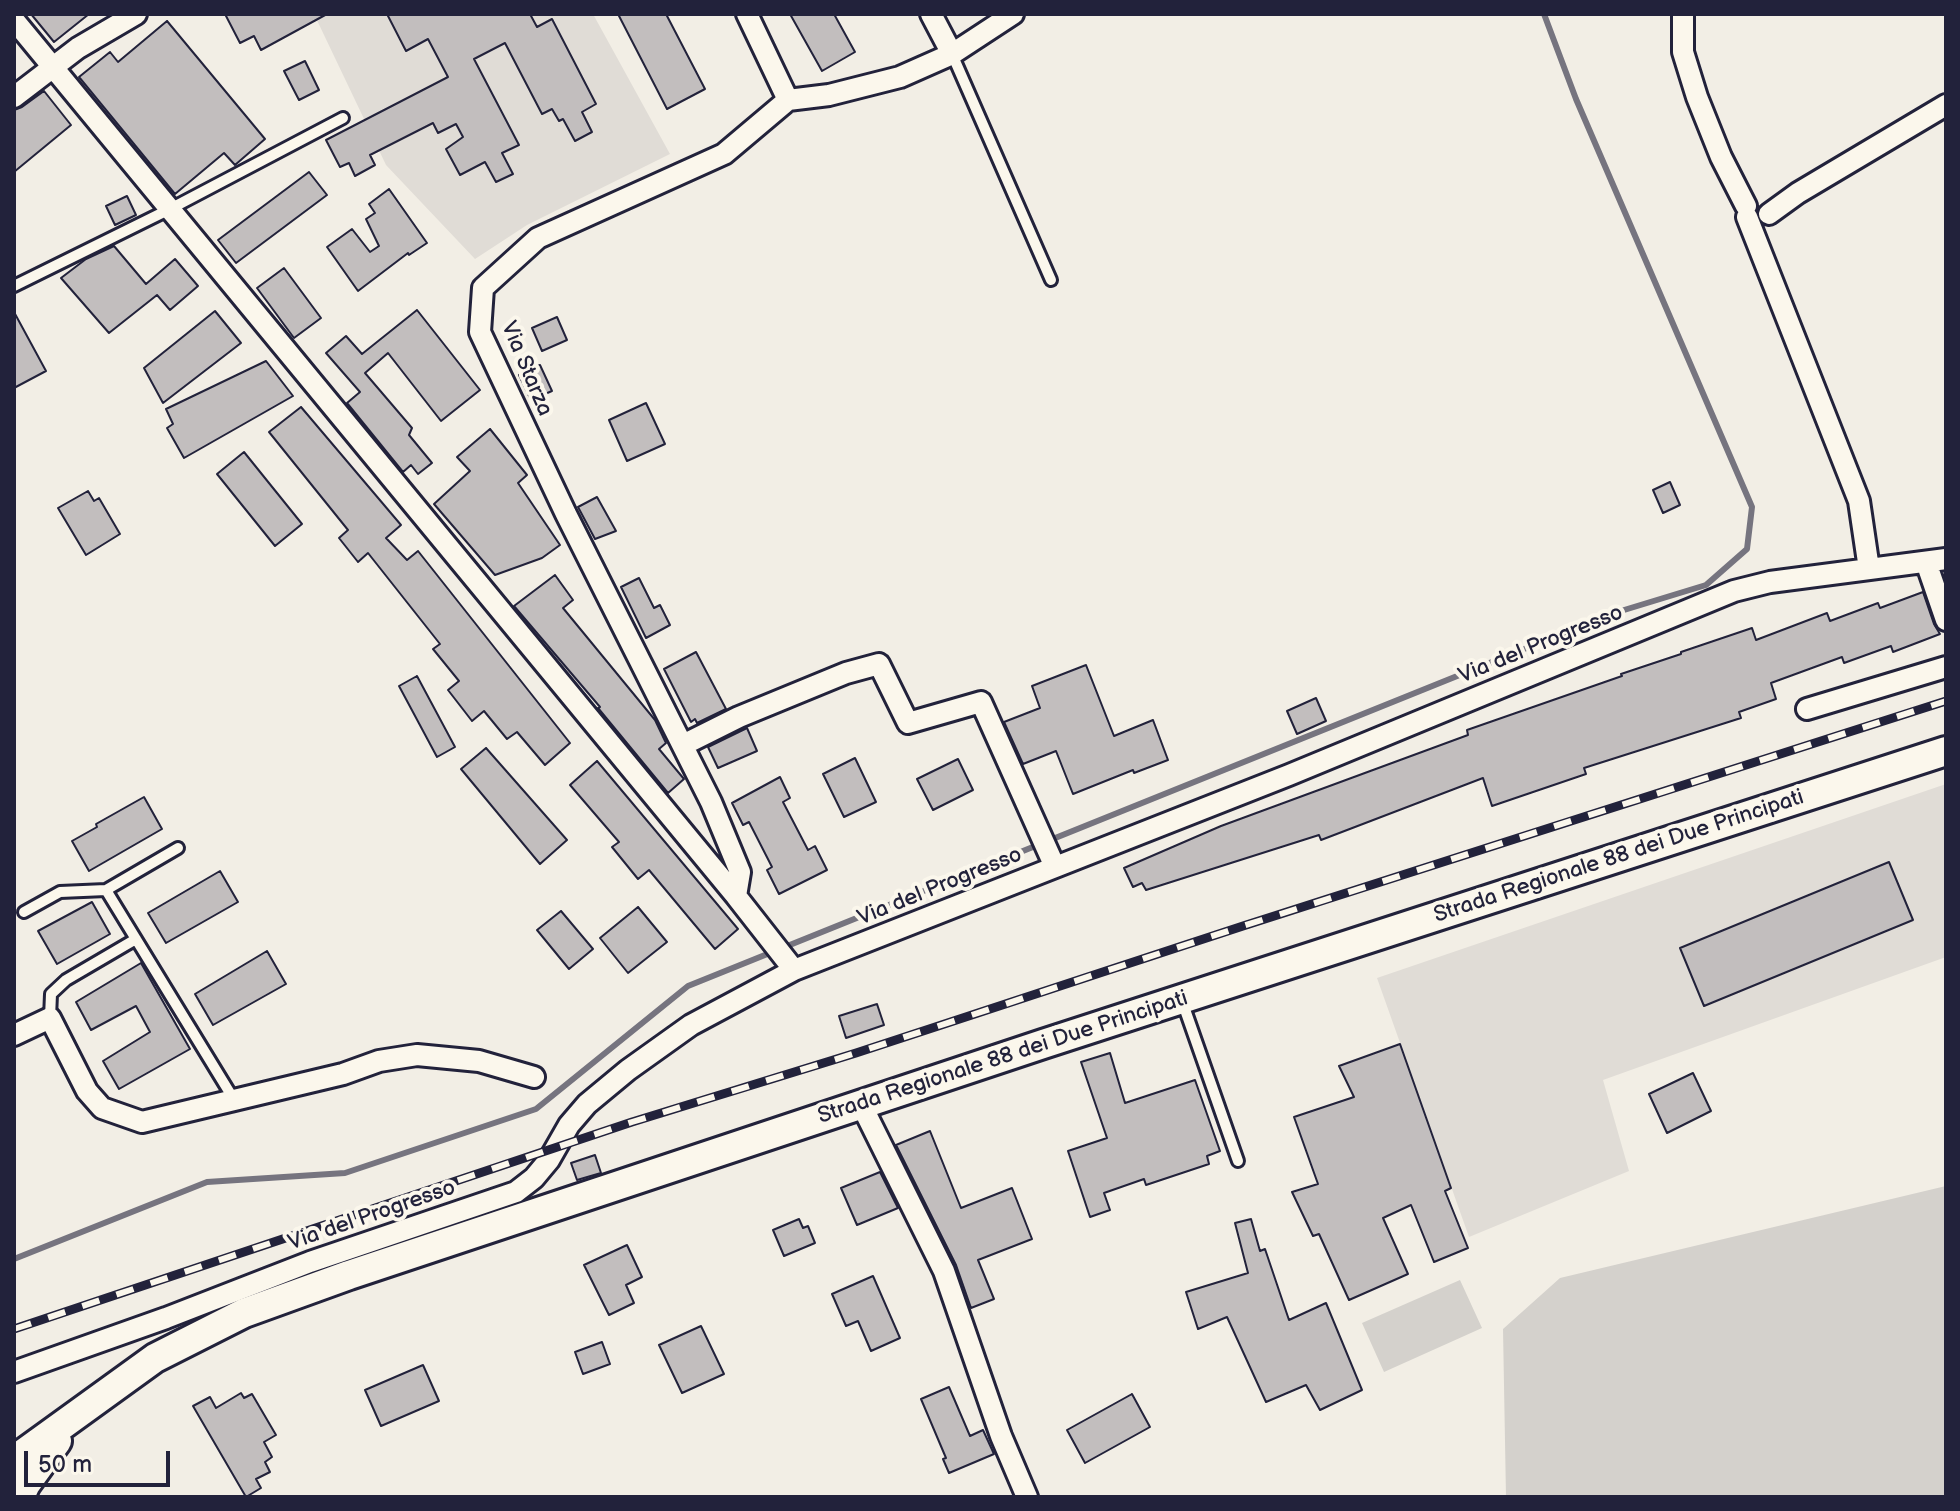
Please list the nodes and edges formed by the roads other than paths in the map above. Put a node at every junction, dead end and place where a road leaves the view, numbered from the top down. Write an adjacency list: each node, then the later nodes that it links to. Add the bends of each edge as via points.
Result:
1 (747, 14): 10 (street)
2 (931, 14): 7 (street)
3 (1013, 14): 7 (street)
4 (1683, 14): 14 (street, via 1683,52 1697,97 1721,157)
5 (124, 16): 8 (street)
6 (14, 20): 8 (street)
7 (952, 54): 10 (street, via 900,77); 15 (lane)
8 (53, 67): 9 (street); 13 (street)
9 (14, 97)
10 (788, 100): 22 (street, Via Starza, via 724,154 538,238 483,288 480,332)
11 (1946, 105): 14 (street, via 1798,193)
12 (343, 118): 13 (lane)
13 (170, 209): 16 (lane); 27 (street)
14 (1758, 209): 18 (street, via 1772,281 1859,501)
15 (1051, 280)
16 (14, 286)
17 (1936, 560): 18 (street, Via del Progresso); 19 (street)
18 (1869, 569): 25 (street, Via del Progresso, via 1734,591 1303,769)
19 (1946, 620)
20 (1946, 667): 21 (street)
21 (1807, 709)
22 (683, 745): 25 (street, via 832,678 879,664 908,723 981,702); 27 (street, Via Starza, via 740,872)
23 (1946, 751): 31 (main road, Strada Regionale 88 dei Due Principati)
24 (178, 848): 26 (lane)
25 (1052, 861): 30 (street, Via del Progresso)
26 (106, 890): 28 (lane, via 60,892); 29 (lane)
27 (736, 896): 30 (street)
28 (24, 912)
29 (136, 939): 32 (lane, via 66,980 51,994); 35 (lane)
30 (790, 965): 38 (street, Via del Progresso, via 628,1070 587,1104 549,1160 516,1192)
31 (1181, 999): 36 (main road, Strada Regionale 88 dei Due Principati); 37 (lane)
32 (50, 1018): 33 (street); 35 (street, via 87,1091 102,1108 142,1122)
33 (14, 1035)
34 (534, 1077): 35 (street, via 479,1061 417,1055)
35 (233, 1098)
36 (861, 1104): 39 (main road, Strada Regionale 88 dei Due Principati, via 244,1313 155,1358); 42 (street, via 944,1271)
37 (1238, 1161)
38 (14, 1372)
39 (82, 1413): 40 (main road, Strada Regionale 88 dei Due Principati); 41 (main road, Strada Regionale 88 dei Due Principati, via 46,1454)
40 (14, 1460)
41 (20, 1497)
42 (1027, 1497)

